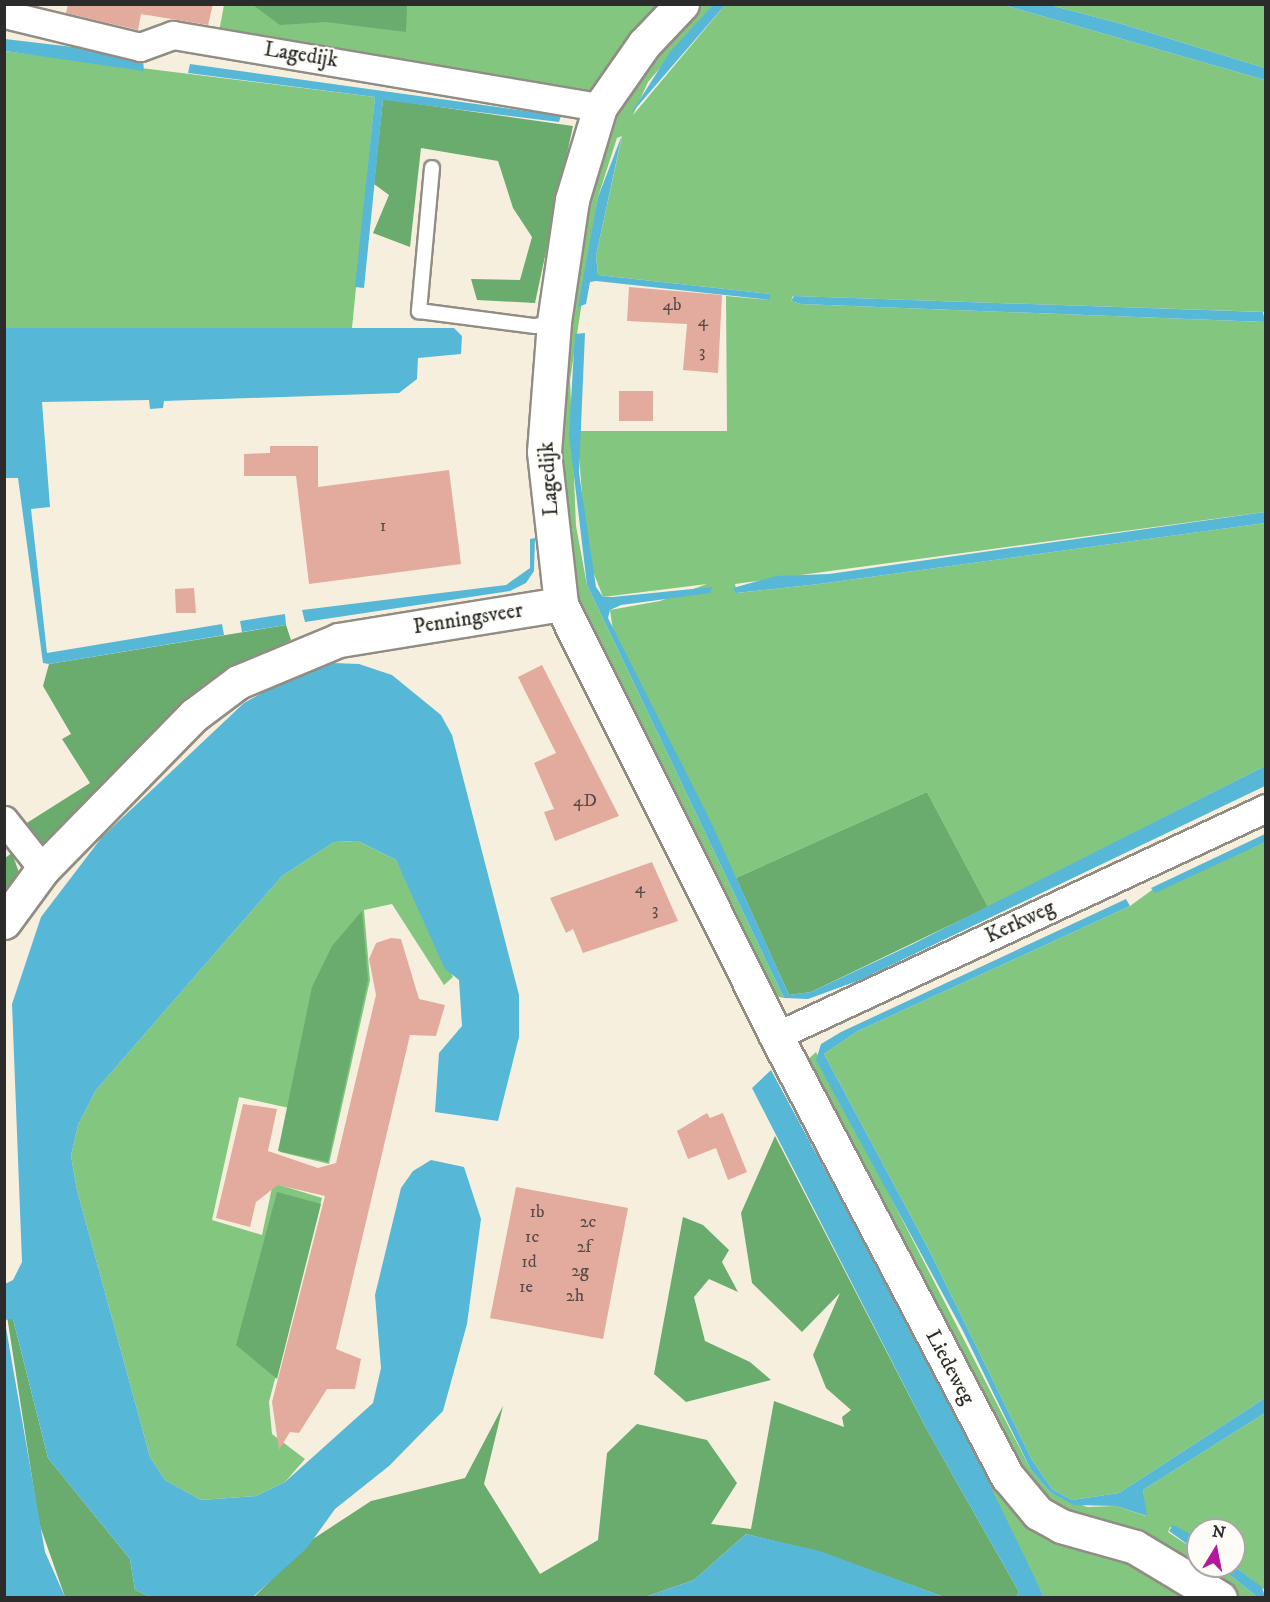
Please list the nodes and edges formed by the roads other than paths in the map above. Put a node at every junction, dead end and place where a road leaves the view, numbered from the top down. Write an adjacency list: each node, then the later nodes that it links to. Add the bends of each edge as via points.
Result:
1 (682, 4): 3 (street, Lagedijk, via 644,44)
2 (4, 14): 3 (street, Lagedijk, via 140,47 173,35)
3 (600, 107): 5 (street, Lagedijk, via 572,200)
4 (432, 168): 5 (lane, via 419,311 535,326)
5 (554, 322): 6 (street, Lagedijk, via 544,452)
6 (561, 604): 9 (street, Penningsveer, via 339,640 268,665 194,715); 11 (street)
7 (1266, 808): 11 (street, Kerkweg)
8 (4, 820): 9 (street)
9 (43, 869): 10 (street, Penningsveer)
10 (4, 922)
11 (776, 1036): 12 (street, Liedeweg, via 1008,1477 1038,1513 1060,1526 1135,1547)
12 (1220, 1598)

